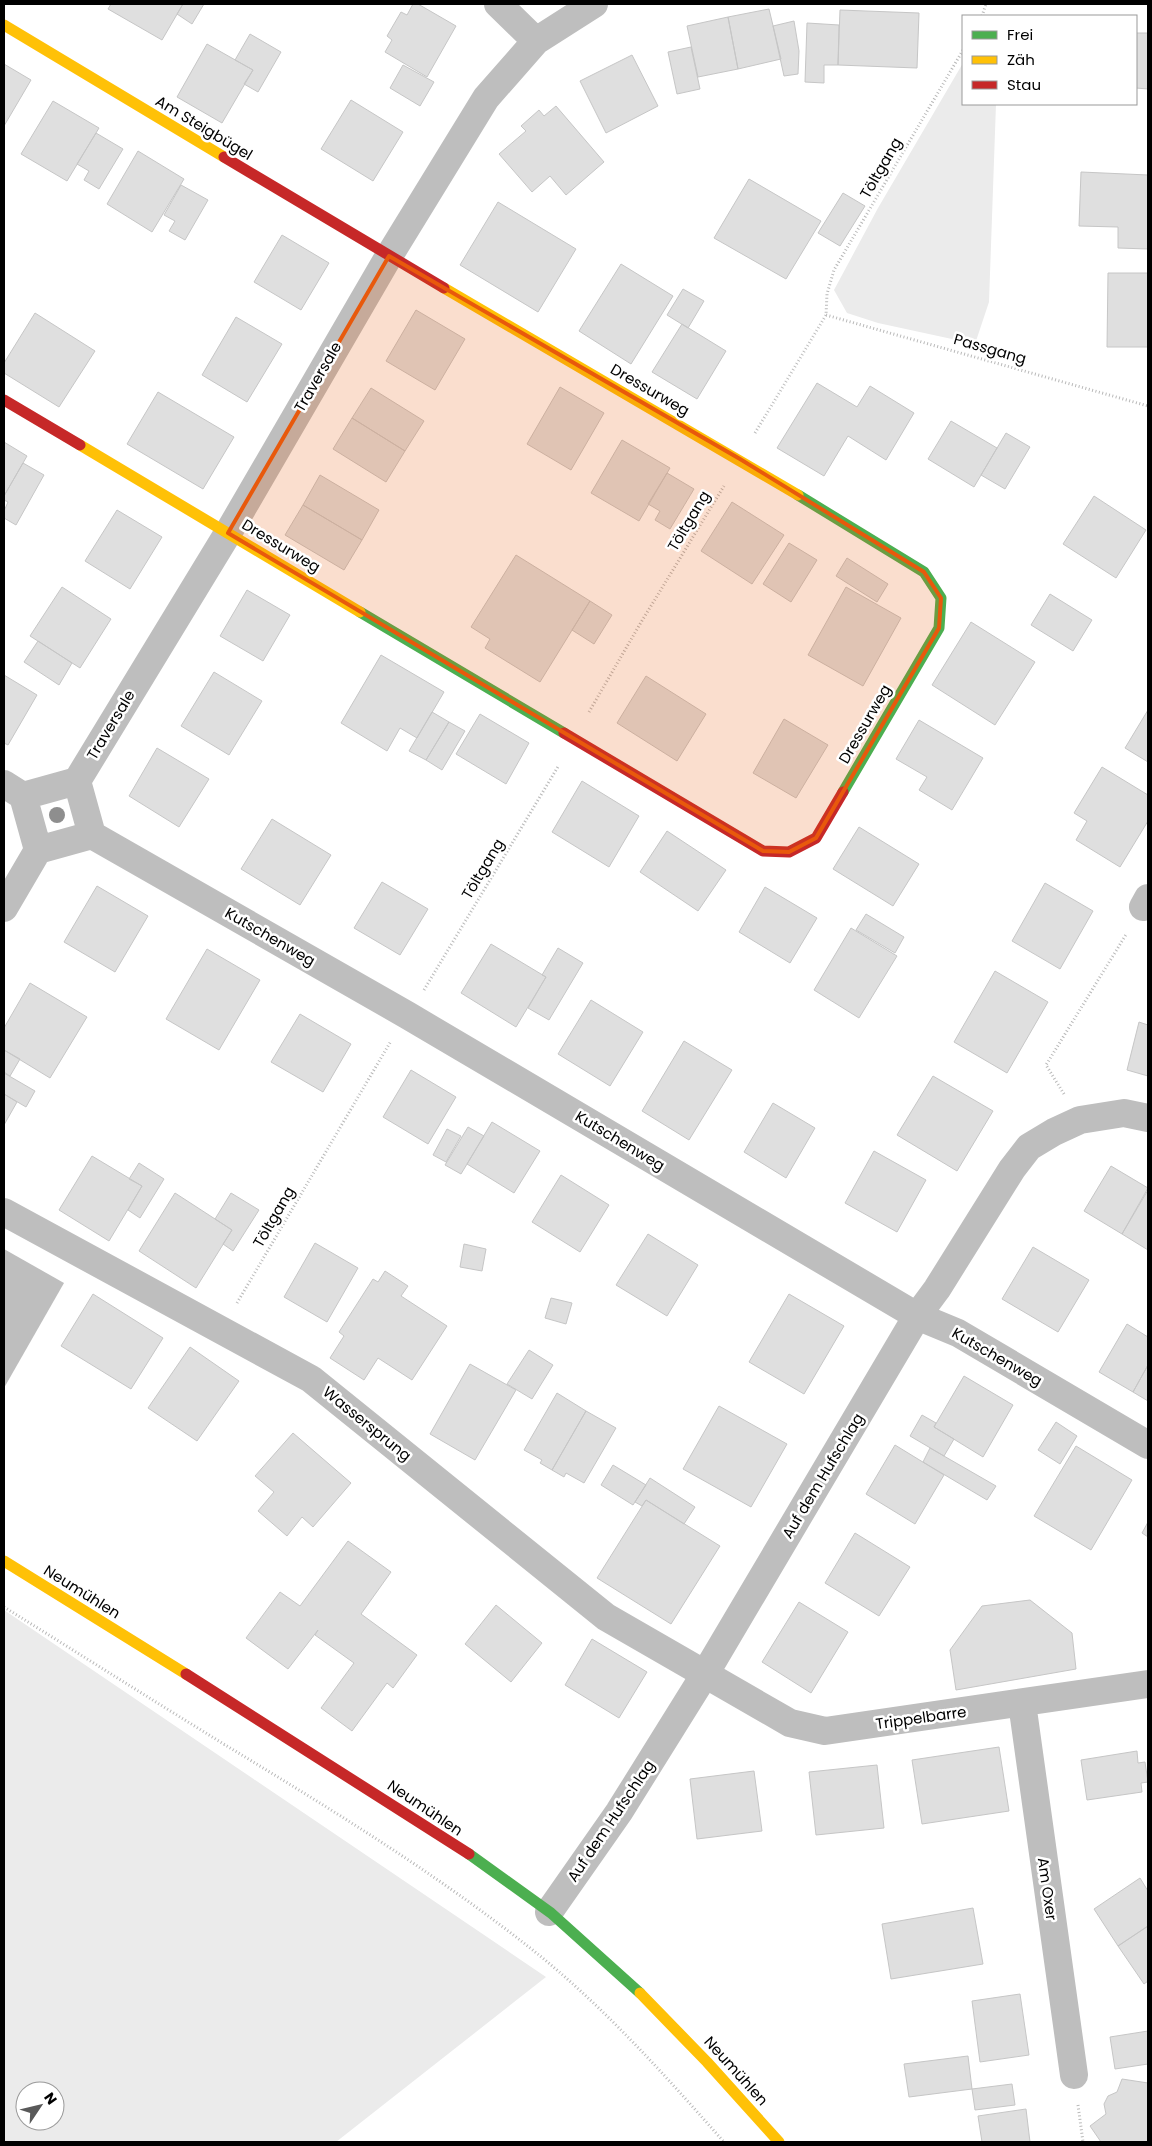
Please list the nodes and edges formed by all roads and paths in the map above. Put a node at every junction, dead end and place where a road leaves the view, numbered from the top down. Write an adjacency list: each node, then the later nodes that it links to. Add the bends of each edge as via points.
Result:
1 (498, 4): 4 (street)
2 (594, 4): 4 (street, Traversale)
3 (4, 25): 6 (street, Am Steigbügel)
4 (536, 41): 6 (street, Traversale, via 486,98)
5 (962, 52): 7 (path, Töltgang, via 834,270 827,294)
6 (389, 256): 10 (street, Dressurweg); 11 (street, Traversale)
7 (826, 315): 9 (path, Passgang); 10 (path, Töltgang)
8 (4, 400): 11 (street)
9 (1148, 406)
10 (740, 459): 12 (path, Töltgang); 12 (street, Dressurweg, via 924,572 941,598 939,628 816,838 789,852 763,851)
11 (228, 533): 12 (street, Dressurweg); 13 (street, Traversale)
12 (575, 738): 19 (path, Töltgang)
13 (77, 781): 14 (street); 15 (street)
14 (14, 790): 16 (street)
15 (92, 835): 16 (street); 24 (street, Kutschenweg, via 408,1015)
16 (38, 850): 18 (street)
17 (1145, 902): 22 (path, via 1046,1065)
18 (4, 908)
19 (419, 998)
20 (393, 1038): 25 (path, Töltgang)
21 (1148, 1118): 22 (street, Auf dem Hufschlag, via 1124,1113)
22 (1080, 1120): 24 (street, Auf dem Hufschlag, via 1029,1146 937,1289)
23 (4, 1212): 25 (street, Wassersprung)
24 (916, 1316): 26 (street, Kutschenweg, via 958,1332); 29 (street, Auf dem Hufschlag)
25 (221, 1330): 29 (street, Wassersprung, via 312,1379 606,1617)
26 (1148, 1446)
27 (4, 1561): 32 (street, Neumühlen, via 415,1818)
28 (4, 1606): 34 (path, via 326,1806 526,1944 595,2004 656,2065)
29 (706, 1674): 31 (street, Trippelbarre, via 790,1723 825,1731); 32 (street, Auf dem Hufschlag, via 619,1812)
30 (1148, 1684): 31 (street, Trippelbarre)
31 (1022, 1703): 33 (street, Am Oxer)
32 (549, 1912): 35 (street, Neumühlen, via 702,2054)
33 (1074, 2075): 36 (path)
34 (724, 2142)
35 (779, 2142)
36 (1083, 2142)

